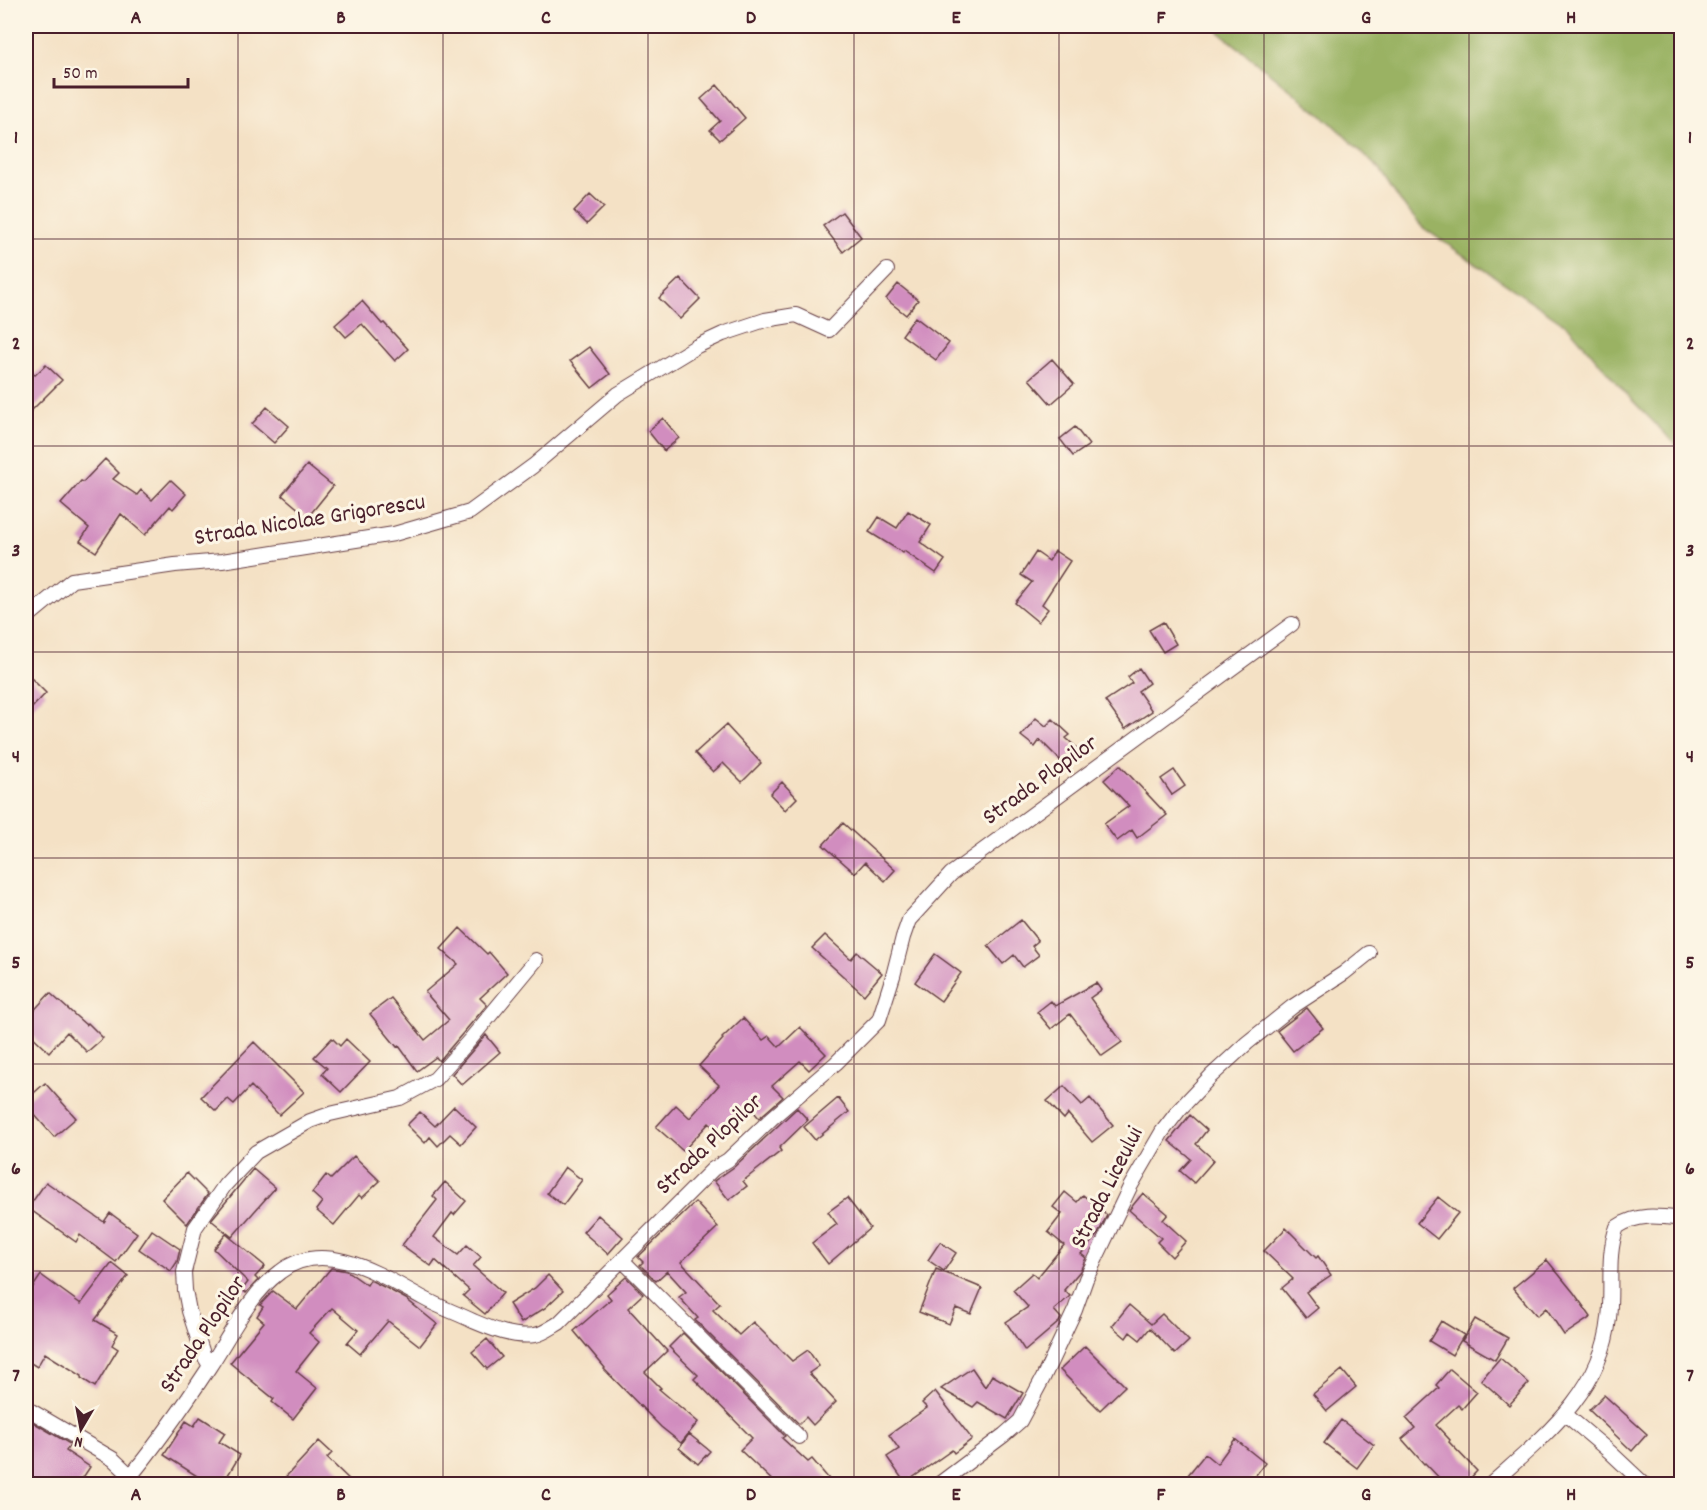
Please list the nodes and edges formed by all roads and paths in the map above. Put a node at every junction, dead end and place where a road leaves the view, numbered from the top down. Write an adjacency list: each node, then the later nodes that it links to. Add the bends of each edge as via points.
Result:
1 (887, 270): 2 (street, Strada Nicolae Grigorescu, via 829,330 796,315 765,320 723,334 661,367 618,394 533,466 470,512 394,534 72,580)
2 (26, 618)
3 (1292, 624): 7 (street, Strada Plopilor, via 951,874 909,920 879,1020 728,1160 713,1169)
4 (1369, 953): 13 (street, Strada Liceului, via 1247,1042 1179,1110 1130,1187 1020,1421)
5 (536, 960): 8 (street, via 435,1079 400,1098 330,1114 301,1126 256,1152 225,1185 195,1228 184,1272 189,1311 202,1354)
6 (1682, 1219): 10 (street, via 1641,1216 1617,1227 1611,1254 1609,1318 1599,1360)
7 (622, 1260): 8 (street, Strada Plopilor, via 559,1323 537,1335 522,1336 481,1324 351,1263 308,1258 292,1263 265,1284); 11 (street)
8 (210, 1366): 12 (street, Strada Plopilor)
9 (26, 1408): 12 (street, via 113,1459)
10 (1565, 1414): 14 (street); 15 (street)
11 (799, 1437)
12 (128, 1480)
13 (939, 1485)
14 (1491, 1485)
15 (1644, 1485)

